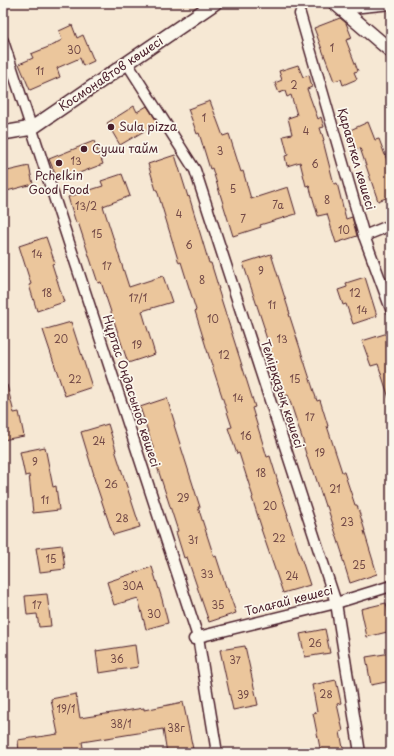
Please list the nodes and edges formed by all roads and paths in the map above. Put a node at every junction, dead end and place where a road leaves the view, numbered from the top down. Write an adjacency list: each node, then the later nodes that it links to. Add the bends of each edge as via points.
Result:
1 (215, 3): 7 (street, Космонавтов көшесі)
2 (391, 4): 3 (street)
3 (339, 6): 6 (street)
4 (300, 14): 11 (street, Қараөткел көшесі)
5 (3, 41): 8 (street, Нұртас Оңдасынов көшесі)
6 (391, 50)
7 (127, 63): 8 (street, Космонавтов көшесі); 14 (street, Темірқазық көшесі, via 195,170)
8 (32, 128): 9 (street, Космонавтов көшесі); 15 (street, Нұртас Оңдасынов көшесі)
9 (3, 133)
10 (391, 225): 11 (street)
11 (364, 236): 12 (street, Қараөткел көшесі)
12 (391, 309)
13 (391, 586): 14 (street, Толағай көшесі)
14 (336, 603): 15 (street, Толағай көшесі); 17 (street, Темірқазық көшесі)
15 (196, 638): 16 (street, Нұртас Оңдасынов көшесі)
16 (216, 753)
17 (360, 753)

